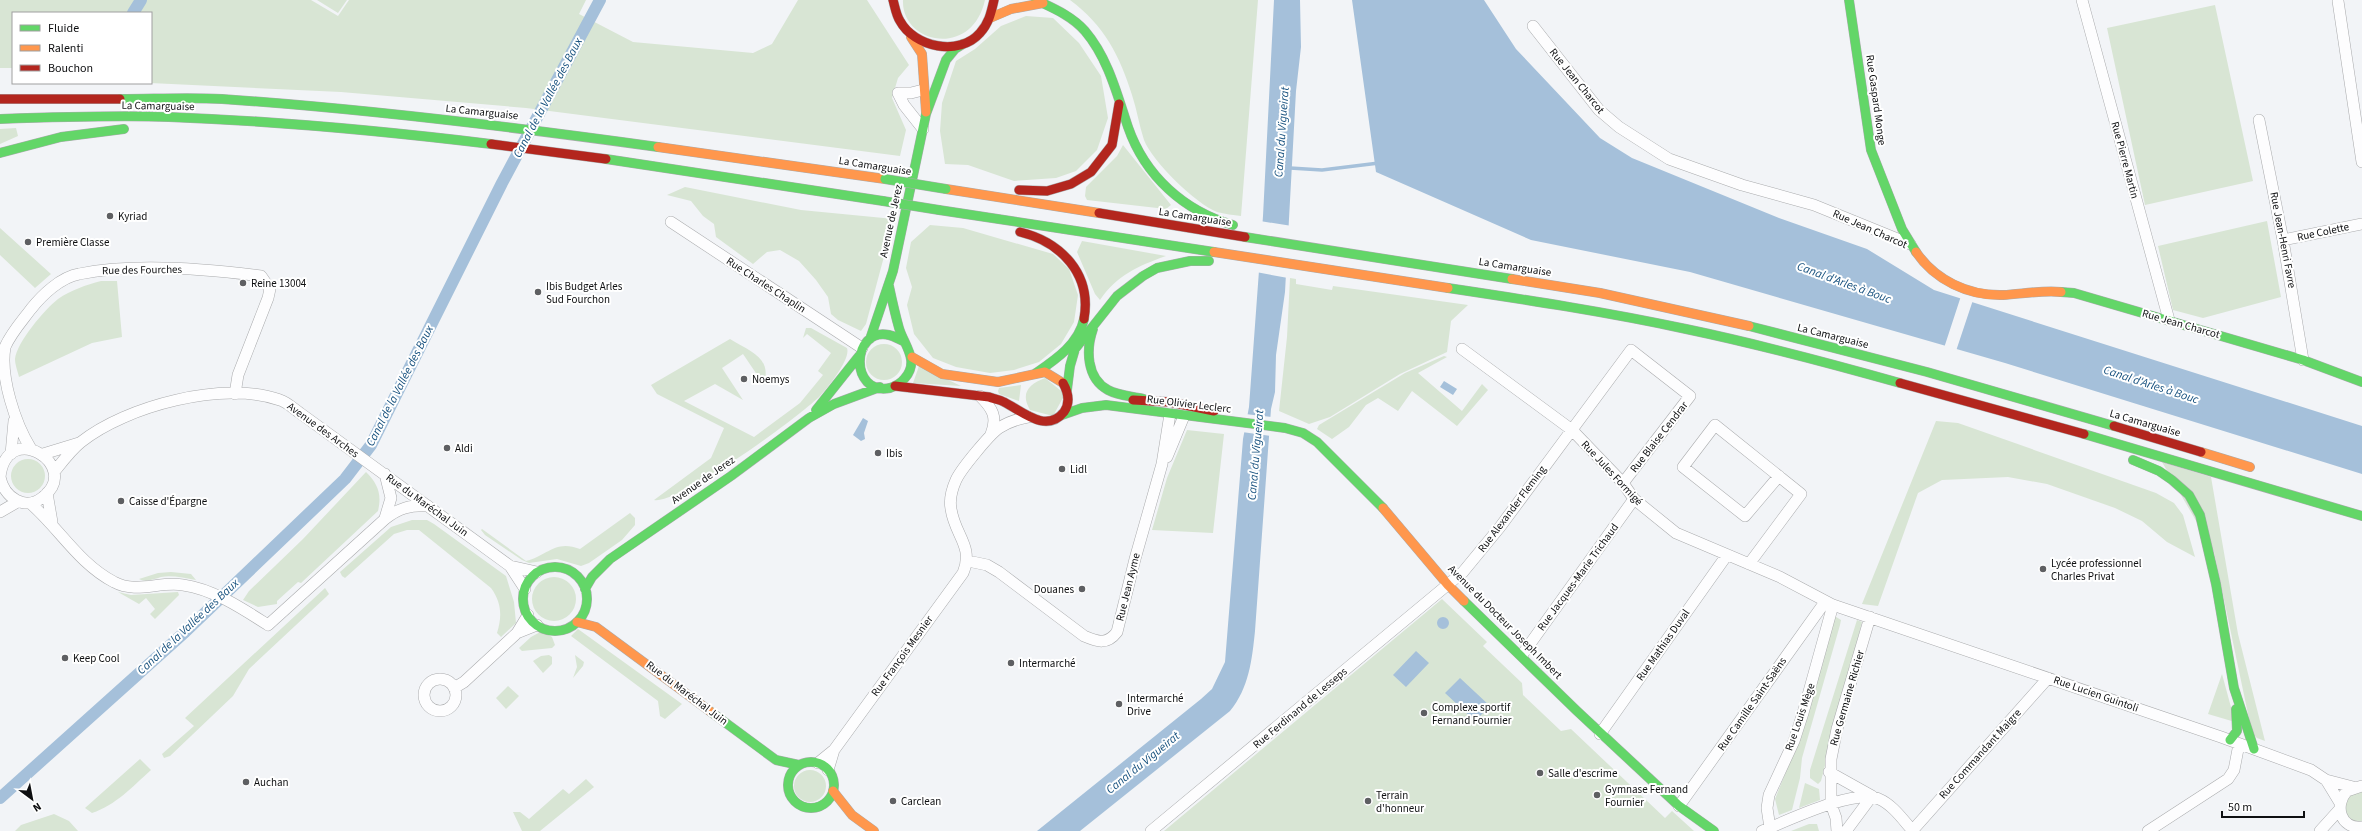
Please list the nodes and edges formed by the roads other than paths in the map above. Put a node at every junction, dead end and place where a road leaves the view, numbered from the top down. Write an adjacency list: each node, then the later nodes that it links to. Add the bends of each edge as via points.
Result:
1 (893, 0): 9 (main road, Avenue de Jerez, via 901,24)
2 (994, 0): 7 (main road)
3 (1849, 0): 29 (main road, Rue Gaspard Monge, via 1871,150)
4 (2082, 0): 33 (street, Rue Pierre Martin)
5 (2338, 1): 22 (street)
6 (1039, 2): 7 (main road, via 1011,9); 13 (main road, via 1070,17 1091,39 1109,68)
7 (990, 18): 10 (main road, Avenue de Jerez, via 983,29)
8 (1534, 26): 29 (street, Rue Jean Charcot, via 1599,110 1619,127 1669,159 1742,185 1814,205)
9 (909, 34): 10 (main road, via 920,42 934,47 949,48); 11 (main road, Avenue de Jerez, via 922,54)
10 (963, 44): 14 (main road, Avenue de Jerez, via 946,60)
11 (923, 90): 14 (main road, Avenue de Jerez); 20 (street, via 898,93)
12 (0, 100): 23 (main road, La Camarguaise, bridge, via 221,99 561,133)
13 (1120, 101): 23 (main road, via 1112,144 1090,172 1071,184 1048,191 991,187); 27 (main road, via 1138,149 1166,189 1185,204 1214,220)
14 (926, 114): 20 (main road, Avenue de Jerez)
15 (0, 119): 17 (main road, La Camarguaise, via 67,116 190,118)
16 (2259, 120): 28 (street, Rue Jean-Henri Favre)
17 (315, 125): 19 (main road); 24 (main road, La Camarguaise, bridge, via 552,150)
18 (136, 128): 21 (main road, via 78,133 33,142)
19 (182, 128)
20 (923, 129): 31 (main road, Avenue de Jerez)
21 (0, 153)
22 (2362, 162)
23 (946, 189): 27 (main road, La Camarguaise)
24 (939, 210): 30 (main road, La Camarguaise); 41 (main road, via 967,222 1028,233 1045,240 1060,249 1074,268 1085,297 1085,309 1079,332 1068,349)
25 (671, 222): 36 (street, Rue Charles Chaplin)
26 (2362, 224): 28 (street, Rue Colette)
27 (1248, 233): 65 (main road, La Camarguaise, via 1404,262 1600,293 1735,323 1889,362)
28 (2283, 240): 39 (street, Rue Jean-Henri Favre)
29 (1910, 244): 33 (main road, Rue Jean Charcot, via 1924,264 1941,279 1978,293 2074,293)
30 (1246, 260): 32 (main road, via 1186,260 1165,265 1140,275 1120,292); 50 (main road, La Camarguaise, via 1408,281 1599,311 1778,350)
31 (889, 286): 34 (main road); 36 (main road, Avenue de Jerez)
32 (1098, 318): 45 (main road, via 1073,353); 49 (main road, via 1088,345 1092,371 1101,386 1108,390)
33 (2169, 320): 39 (main road, Rue Jean Charcot)
34 (903, 341): 36 (main road, via 887,334); 38 (main road)
35 (2, 348): 40 (street, Rue des Fourches); 46 (street, Rue des Fourches, via 37,302 59,284 77,274 100,270 171,268 261,276 270,289 238,375)
36 (864, 348): 44 (main road, via 859,365 863,376 872,385); 55 (main road, Avenue de Jerez, via 831,394)
37 (1462, 349): 58 (street, Rue Jules Formigé)
38 (912, 357): 41 (main road, via 942,374 977,380 998,382); 43 (main road, via 908,375)
39 (2303, 360): 42 (main road, Rue Jean Charcot)
40 (0, 371): 56 (street, Rue des Fourches)
41 (1036, 373): 45 (main road, via 1054,375)
42 (2362, 382)
43 (895, 386): 44 (main road); 47 (main road, Rue Olivier Leclerc)
44 (880, 388): 55 (main road, Avenue de Jerez, via 834,404)
45 (1070, 392): 52 (main road)
46 (235, 394): 60 (street, Avenue des Arches, via 197,396 166,403 135,413); 67 (street, Avenue des Arches, via 282,400)
47 (980, 396): 54 (main road, Rue Olivier Leclerc, via 1003,401); 59 (street, via 994,413)
48 (1091, 398): 49 (main road, Rue Olivier Leclerc)
49 (1144, 399): 57 (main road, Rue Olivier Leclerc, via 1199,407 1223,414)
50 (1968, 403): 77 (main road, La Camarguaise, via 2277,489); 101 (main road, via 2159,471 2189,495 2200,515 2216,584)
51 (1170, 414): 52 (main road, Rue Olivier Leclerc, via 1106,405 1082,408); 53 (main road, Rue Olivier Leclerc); 64 (street, Rue Jean Ayme)
52 (1062, 415): 54 (main road, Rue Olivier Leclerc, via 1047,422)
53 (1184, 416): 57 (main road, Rue Olivier Leclerc); 64 (street, Rue Jean Ayme)
54 (1028, 417): 59 (street, via 1011,421)
55 (809, 418): 81 (main road, Avenue de Jerez, via 731,476)
56 (14, 421): 61 (street, Rue des Fourches); 62 (street, Rue des Fourches)
57 (1237, 422): 87 (main road, Avenue du Docteur Joseph Imbert, via 1303,433 1317,442 1395,520)
58 (1572, 430): 70 (street, Rue Jules Formigé); 70 (street, Rue Blaise Cendrar, via 1631,350 1690,396); 87 (street, Rue Alexander Fleming, via 1500,527 1463,572)
59 (992, 434): 82 (street, via 957,478 951,493 951,509 957,531 968,550)
60 (80, 443): 63 (street, Avenue des Arches); 66 (street, Avenue des Arches)
61 (31, 449): 62 (street); 63 (street)
62 (11, 454): 69 (street, via 5,460)
63 (43, 454): 66 (street)
64 (1162, 464): 82 (street, Rue Jean Ayme, via 1117,632 1107,641 1097,642 1084,636 987,564)
65 (2259, 470)
66 (54, 472): 71 (street, via 52,487)
67 (383, 473): 75 (street, Rue du Maréchal Juin); 78 (street, via 391,498)
68 (1779, 476): 68 (street, via 1746,516 1683,467 1715,425); 83 (street, via 1801,494)
69 (0, 483): 73 (street, via 12,498)
70 (1623, 483): 72 (street, Rue Jules Formigé)
71 (48, 493): 74 (street); 79 (street)
72 (1634, 499): 80 (street, Rue Jules Formigé, via 1676,533); 98 (street, Rue Jacques-Marie Trichaud)
73 (19, 501): 74 (street); 76 (street)
74 (30, 502): 79 (street)
75 (428, 506): 78 (street, via 408,506 395,511); 84 (street, Rue du Maréchal Juin)
76 (0, 512)
77 (2362, 516)
78 (385, 519): 79 (street, via 268,625 241,608 195,587 182,584 135,588 113,582 71,548)
79 (52, 523)
80 (1727, 555): 83 (street, Rue Jules Formigé); 102 (street, Rue Mathias Duval)
81 (610, 559): 85 (main road, Avenue de Jerez); 89 (main road, Avenue de Jerez, via 592,577)
82 (968, 561): 105 (street, Rue François Mesnier, via 963,573)
83 (1749, 564): 90 (street, Rue Jules Formigé, via 1780,577)
84 (510, 566): 86 (street, Rue du Maréchal Juin); 88 (street, Rue du Maréchal Juin)
85 (582, 571): 86 (main road, via 556,567); 89 (main road)
86 (537, 572): 88 (main road)
87 (1448, 585): 98 (main road, Avenue du Docteur Joseph Imbert); 126 (street, Rue Ferdinand de Lesseps)
88 (524, 589): 92 (main road, via 523,603)
89 (585, 589): 91 (main road)
90 (1829, 604): 93 (street, Rue Jules Formigé); 118 (street, Rue Camille Saint-Saëns); 123 (street, Rue Louis Mège, via 1803,713 1794,741 1769,795)
91 (586, 606): 94 (main road); 96 (main road, Rue du Maréchal Juin)
92 (528, 615): 95 (main road); 97 (street)
93 (1866, 616): 99 (street, Rue Lucien Guintoli); 110 (street, Rue Germaine Richier, via 1836,729)
94 (577, 622): 95 (main road, via 568,628 558,630); 96 (main road, Rue du Maréchal Juin)
95 (537, 625): 97 (street)
96 (596, 627): 106 (main road, Rue du Maréchal Juin)
97 (517, 633): 100 (street, via 464,682)
98 (1522, 655): 102 (main road, Avenue du Docteur Joseph Imbert)
99 (2048, 678): 103 (street, Rue Lucien Guintoli); 130 (street, Rue Commandant Maigre)
100 (454, 688)
101 (2234, 688): 103 (main road, via 2238,725); 104 (main road)
102 (1600, 734): 118 (main road, Avenue du Docteur Joseph Imbert)
103 (2235, 742): 104 (street, Rue Lucien Guintoli); 131 (street, via 2234,770 2228,779)
104 (2254, 749): 111 (street, Rue Lucien Guintoli, via 2311,770)
105 (834, 750): 107 (street, Rue François Mesnier); 109 (street, Rue François Mesnier)
106 (776, 760): 108 (main road, Rue du Maréchal Juin); 112 (main road, Rue du Maréchal Juin)
107 (818, 763): 108 (main road, via 805,762); 109 (main road)
108 (799, 765): 112 (main road)
109 (828, 770): 114 (main road, via 833,780)
110 (1829, 772): 115 (street); 116 (street, Rue Germaine Richier)
111 (2326, 780): 113 (street, Rue Lucien Guintoli); 119 (street, Rue Lucien Guintoli)
112 (788, 781): 117 (main road, via 788,791 797,804 812,808)
113 (2358, 787): 119 (street, via 2347,791)
114 (833, 791): 117 (main road); 120 (main road)
115 (1872, 796): 116 (street, via 1850,798); 129 (street); 130 (street, via 1885,802)
116 (1831, 804): 123 (street); 128 (street, Rue Germaine Richier)
117 (822, 805): 120 (main road)
118 (1679, 806): 127 (main road, Avenue du Docteur Joseph Imbert)
119 (2340, 806): 121 (street, Rue Lucien Guintoli); 122 (street)
120 (852, 815): 125 (main road)
121 (2346, 822): 122 (street); 124 (street)
122 (2323, 828)
123 (1766, 829)
124 (2361, 829)
125 (874, 831)
126 (1151, 831)
127 (1714, 831)
128 (1837, 831)
129 (1846, 831)
130 (1913, 831)
131 (2148, 831)

